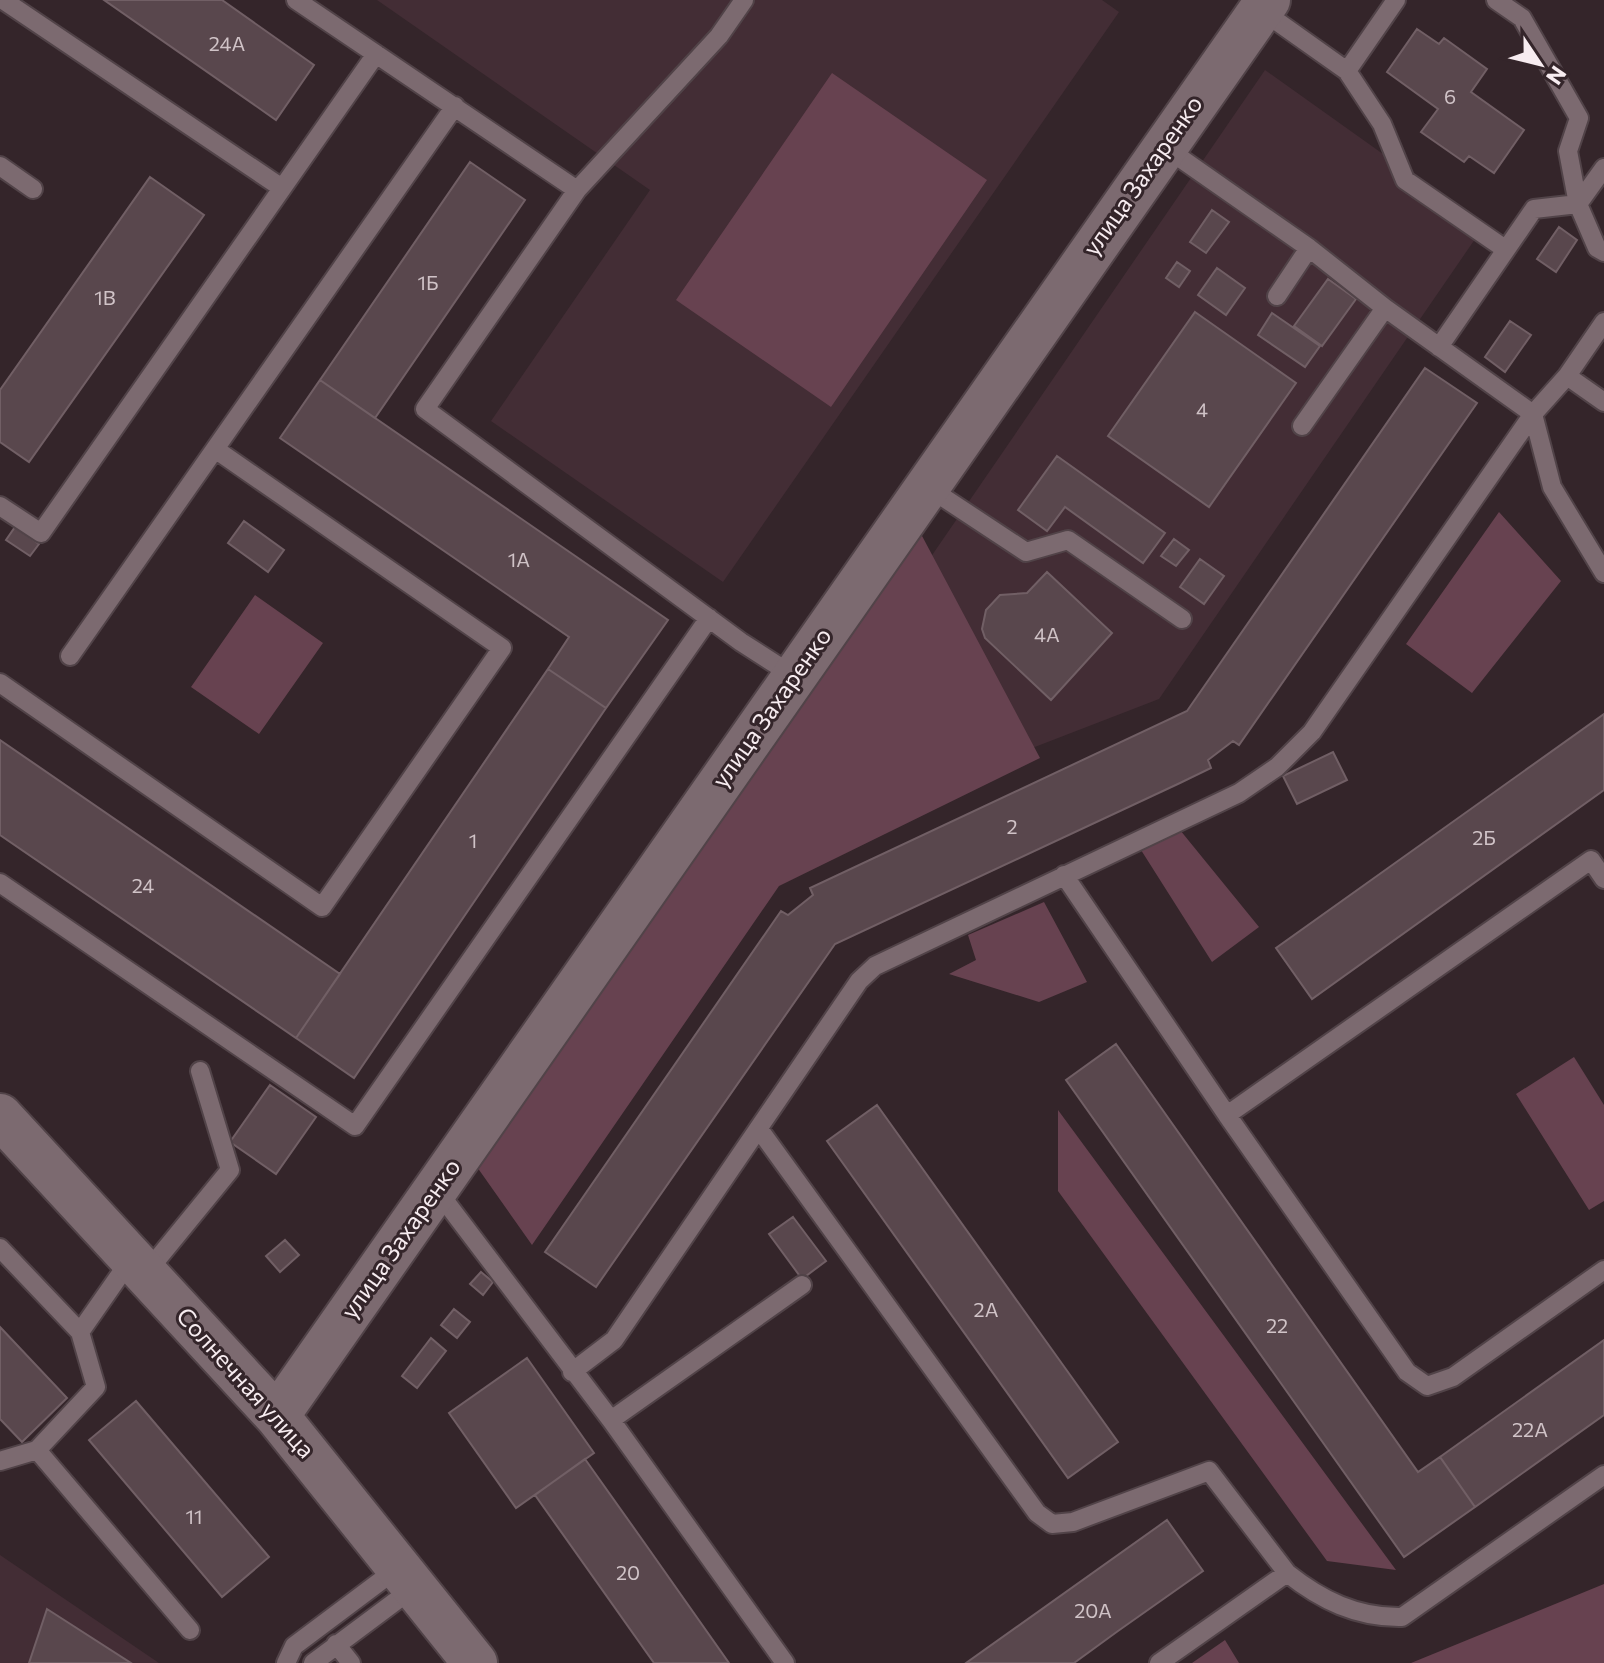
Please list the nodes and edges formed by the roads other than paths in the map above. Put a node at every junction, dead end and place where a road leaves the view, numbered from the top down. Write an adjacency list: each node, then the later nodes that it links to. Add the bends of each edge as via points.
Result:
1 (3, 0): 13 (lane)
2 (296, 0): 7 (lane)
3 (744, 0): 15 (lane, via 719,36)
4 (1396, 0): 8 (lane)
5 (1496, 0): 16 (lane, via 1522,18 1579,118 1568,151)
6 (1265, 5): 8 (lane); 10 (street, улица Захаренко)
7 (376, 54): 9 (lane); 13 (lane)
8 (1347, 71): 18 (lane, via 1382,124 1405,180)
9 (455, 106): 15 (lane); 28 (lane)
10 (1163, 146): 17 (lane); 29 (street, улица Захаренко)
11 (0, 166): 14 (lane)
12 (1604, 168): 16 (lane)
13 (282, 188): 30 (lane, via 41,533)
14 (33, 189)
15 (577, 190): 32 (lane, via 425,409)
16 (1578, 204): 18 (lane, via 1534,209); 19 (lane, via 1597,248)
17 (1309, 248): 20 (lane); 21 (lane)
18 (1505, 249): 23 (lane)
19 (1604, 252)
20 (1277, 296)
21 (1385, 308): 23 (lane); 27 (lane)
22 (1604, 322): 24 (lane)
23 (1439, 347): 26 (lane)
24 (1567, 376): 25 (lane); 26 (lane)
25 (1604, 402)
26 (1533, 414): 31 (lane, via 1552,487); 38 (lane, via 1312,732 1277,767 1239,793)
27 (1302, 426)
28 (215, 449): 34 (lane); 36 (lane, via 502,648 322,907)
29 (926, 486): 33 (lane, via 1026,552 1068,540); 35 (street, улица Захаренко)
30 (0, 506)
31 (1604, 573)
32 (709, 618): 35 (lane); 40 (lane, via 355,1126)
33 (1182, 619)
34 (70, 656)
35 (794, 676): 45 (street, улица Захаренко)
36 (0, 683)
37 (1597, 855): 39 (lane); 42 (lane)
38 (1064, 875): 42 (lane); 44 (lane, via 875,966 859,981)
39 (1604, 879)
40 (0, 883)
41 (200, 1071): 47 (lane, via 230,1170)
42 (1227, 1115): 48 (lane, via 1407,1372 1427,1386 1453,1377)
43 (0, 1116): 47 (street, Солнечная улица)
44 (759, 1129): 51 (lane, via 614,1340); 57 (lane, via 1037,1513 1052,1524 1073,1522 1209,1471)
45 (436, 1189): 51 (lane); 52 (street, улица Захаренко)
46 (0, 1248): 50 (lane)
47 (139, 1266): 50 (lane); 52 (street, Солнечная улица)
48 (1604, 1270)
49 (802, 1285): 53 (lane)
50 (80, 1332): 54 (lane, via 96,1387)
51 (572, 1372): 53 (lane)
52 (277, 1416): 58 (street, Солнечная улица)
53 (611, 1420): 65 (lane)
54 (37, 1450): 55 (lane); 59 (lane)
55 (0, 1461)
56 (1604, 1475): 57 (lane, via 1402,1617 1376,1618 1320,1598)
57 (1287, 1573): 66 (lane)
58 (408, 1576): 60 (lane); 61 (lane, via 294,1646); 64 (street, Солнечная улица)
59 (190, 1630)
60 (336, 1644): 62 (lane); 63 (lane)
61 (286, 1663)
62 (313, 1663)
63 (351, 1663)
64 (475, 1663)
65 (785, 1663)
66 (1159, 1663)

